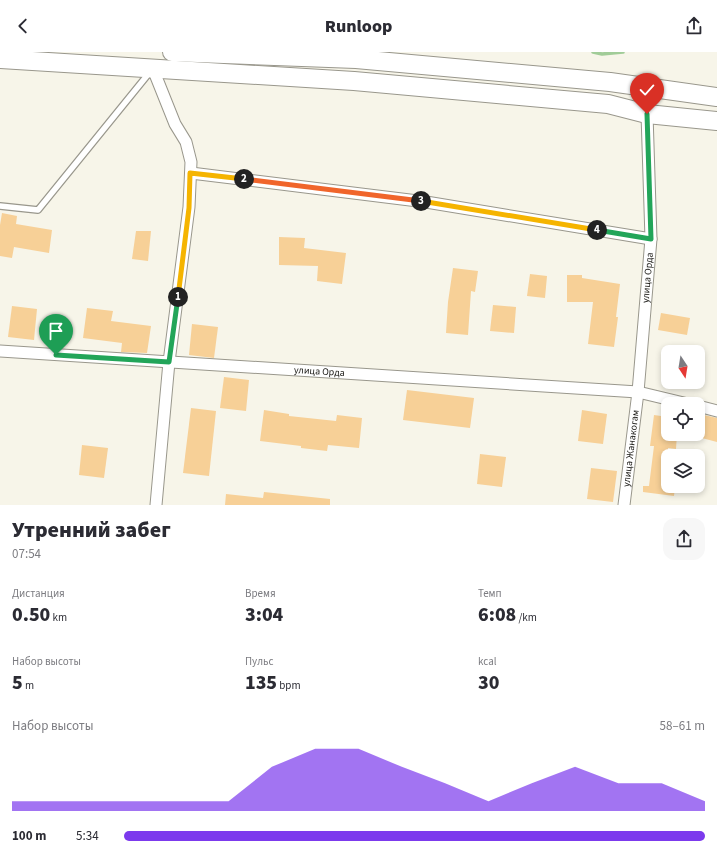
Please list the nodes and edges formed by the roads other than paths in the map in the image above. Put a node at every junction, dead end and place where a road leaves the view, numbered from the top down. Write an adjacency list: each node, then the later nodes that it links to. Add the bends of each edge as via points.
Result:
1 (172, 52): 4 (highway, via 356,59 610,82)
2 (0, 59): 3 (highway)
3 (153, 60): 5 (highway, via 608,104); 7 (street, via 175,124 186,142 191,162); 8 (lane, via 38,210)
4 (717, 97)
5 (647, 114): 6 (highway); 9 (street, улица Орда)
6 (717, 121)
7 (190, 173): 9 (street, via 426,202); 11 (street, via 189,208)
8 (0, 206)
9 (651, 239): 12 (street, улица Орда)
10 (0, 351): 11 (street, улица Орда)
11 (169, 362): 12 (street, улица Орда); 16 (street)
12 (638, 392): 13 (street, улица Орда); 17 (street, улица Жанакогам)
13 (661, 398)
14 (705, 408): 15 (street)
15 (717, 411)
16 (156, 505)
17 (624, 505)

